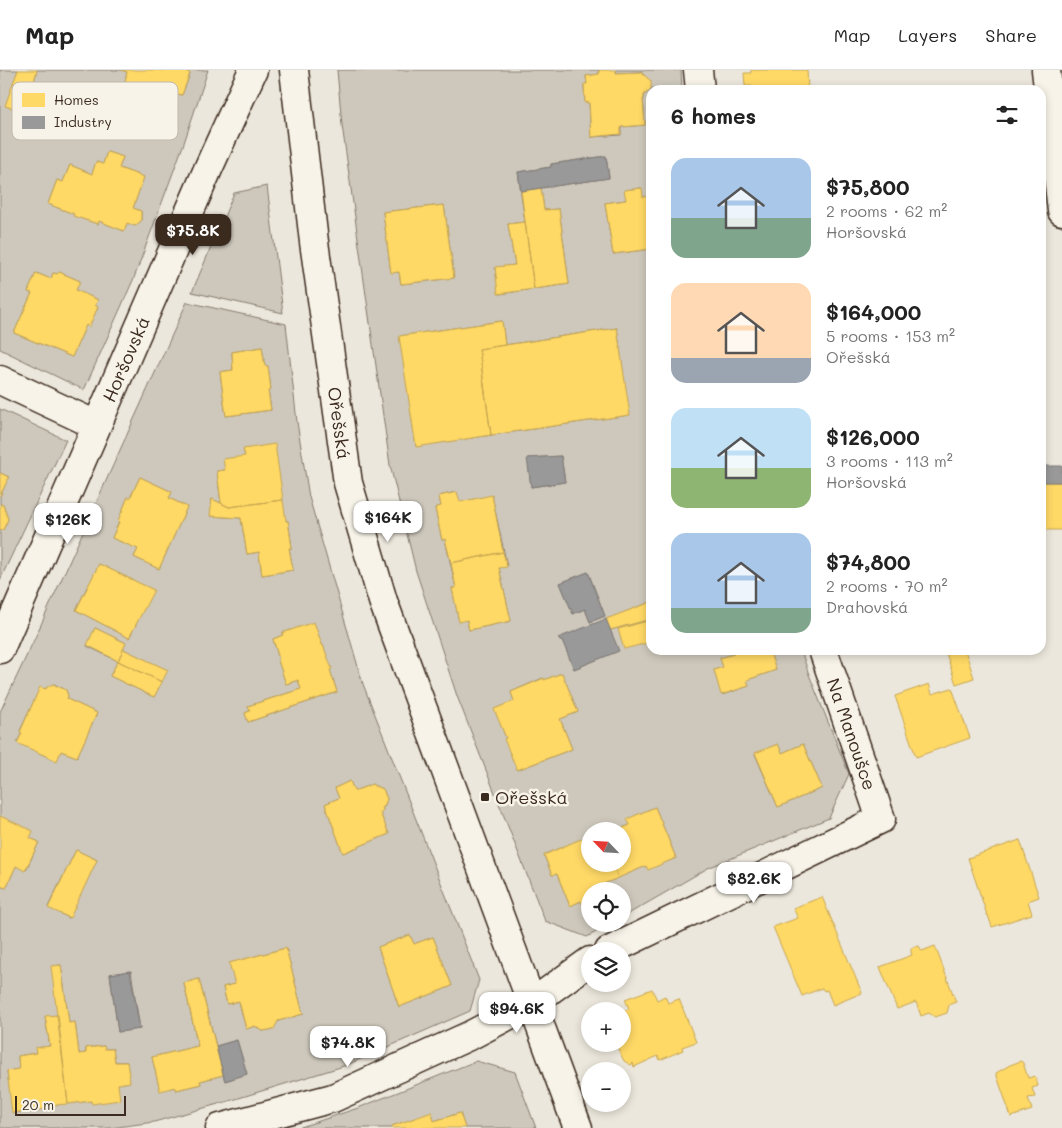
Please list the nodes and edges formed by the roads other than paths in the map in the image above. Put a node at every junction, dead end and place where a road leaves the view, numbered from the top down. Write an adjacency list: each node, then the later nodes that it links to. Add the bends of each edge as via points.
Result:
1 (253, 70): 8 (street, Horšovská)
2 (294, 70): 13 (street, Ořešská, via 314,242 348,482 383,601)
3 (698, 70): 5 (street)
4 (1046, 70): 6 (street)
5 (700, 85)
6 (1062, 211)
7 (0, 380): 8 (street)
8 (96, 425): 9 (street, Horšovská)
9 (0, 649)
10 (825, 655): 11 (street, Na Manoušce, via 881,819)
11 (628, 942)
12 (581, 968): 13 (street)
13 (532, 1003): 14 (street, via 333,1098); 15 (street, Ořešská)
14 (220, 1128)
15 (578, 1128)

